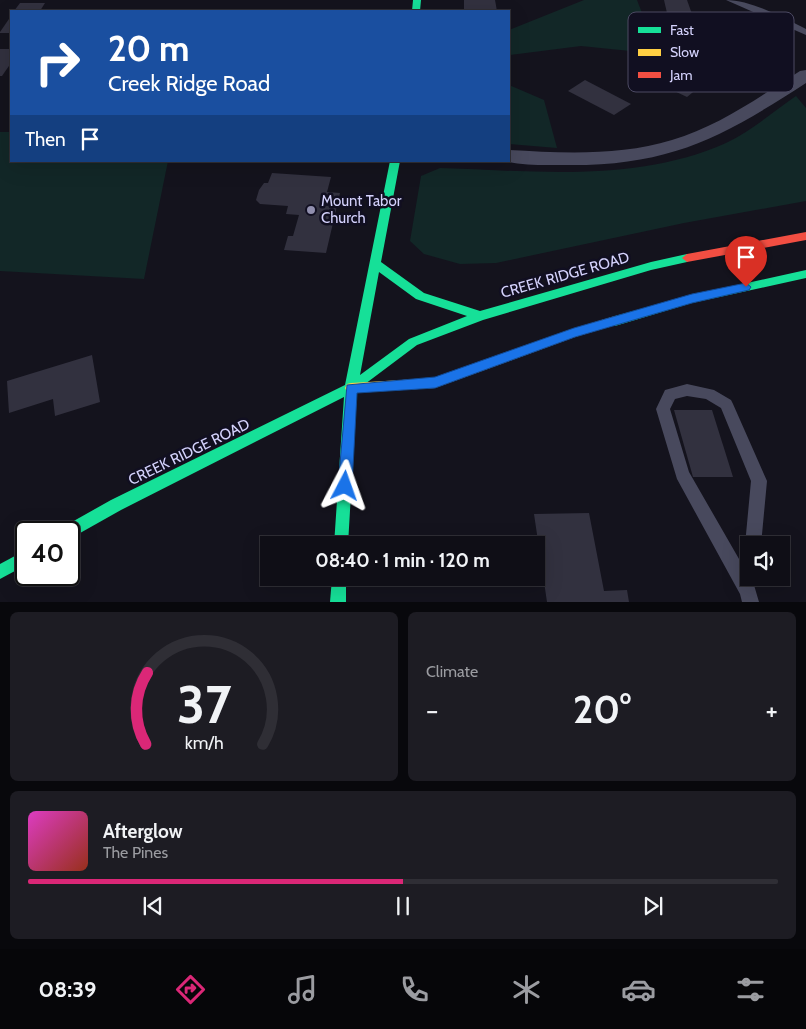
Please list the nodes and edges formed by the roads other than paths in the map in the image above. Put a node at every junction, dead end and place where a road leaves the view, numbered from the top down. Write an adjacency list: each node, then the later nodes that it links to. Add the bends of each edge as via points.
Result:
1 (730, 0): 2 (lane)
2 (761, 12)
3 (794, 26): 4 (lane)
4 (806, 32)
5 (806, 75): 6 (street)
6 (794, 83)
7 (779, 92): 8 (street, via 729,124 661,150 601,159)
8 (510, 156)
9 (395, 162): 11 (main road)
10 (806, 236): 13 (main road, CREEK RIDGE ROAD, via 738,246 651,266)
11 (376, 264): 13 (main road, via 420,296); 14 (main road)
12 (806, 274): 14 (main road, CREEK RIDGE ROAD, via 692,299 574,333 435,382)
13 (480, 316): 14 (main road, CREEK RIDGE ROAD, via 413,342)
14 (351, 388): 15 (main road, CREEK RIDGE ROAD); 16 (main road)
15 (80, 525)
16 (342, 536)
17 (754, 536): 20 (lane, via 759,482 726,404 709,394 687,390 670,394 663,409 682,474)
18 (15, 563): 19 (main road)
19 (0, 572)
20 (740, 574)
21 (339, 586): 22 (main road)
22 (338, 602)

